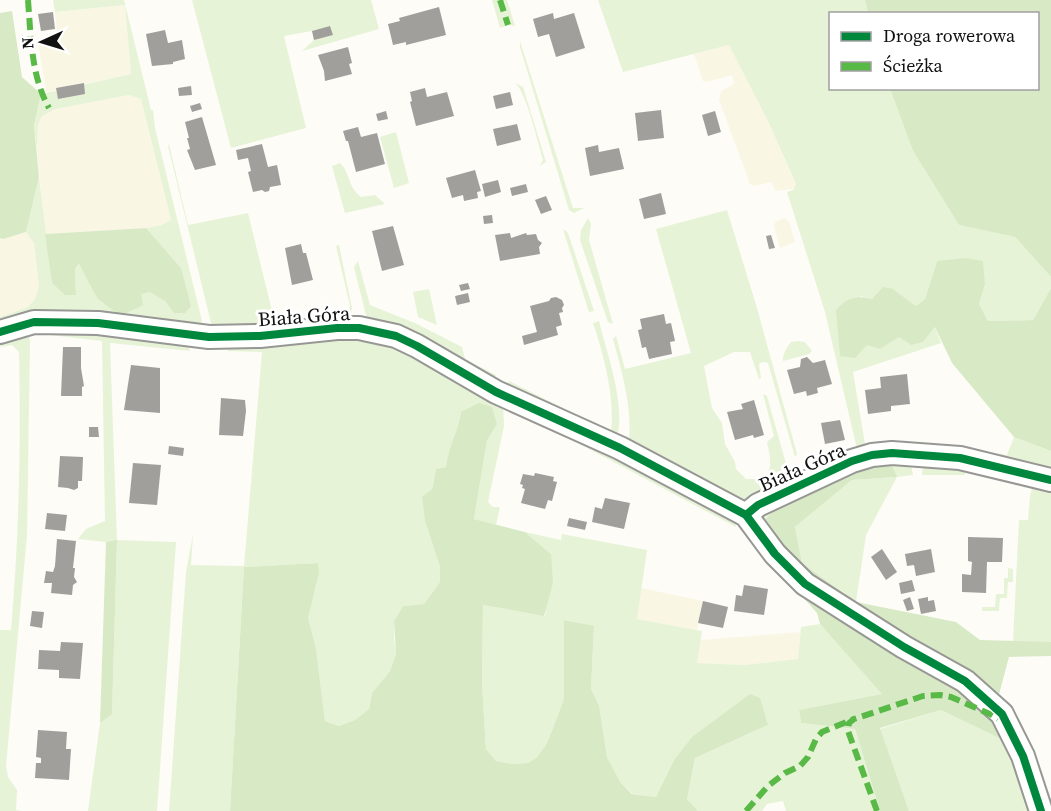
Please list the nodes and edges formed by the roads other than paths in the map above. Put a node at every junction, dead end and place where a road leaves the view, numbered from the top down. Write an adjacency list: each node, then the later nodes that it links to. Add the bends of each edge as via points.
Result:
1 (0, 332): 3 (street, Biała Góra, via 34,322 98,323 209,337 337,328 377,331 417,346 496,392 620,448)
2 (1051, 480): 3 (street, Biała Góra, via 960,458 872,455 758,505)
3 (746, 515): 4 (street, via 775,554 805,584 965,681 1002,714 1023,756)
4 (1041, 811)

